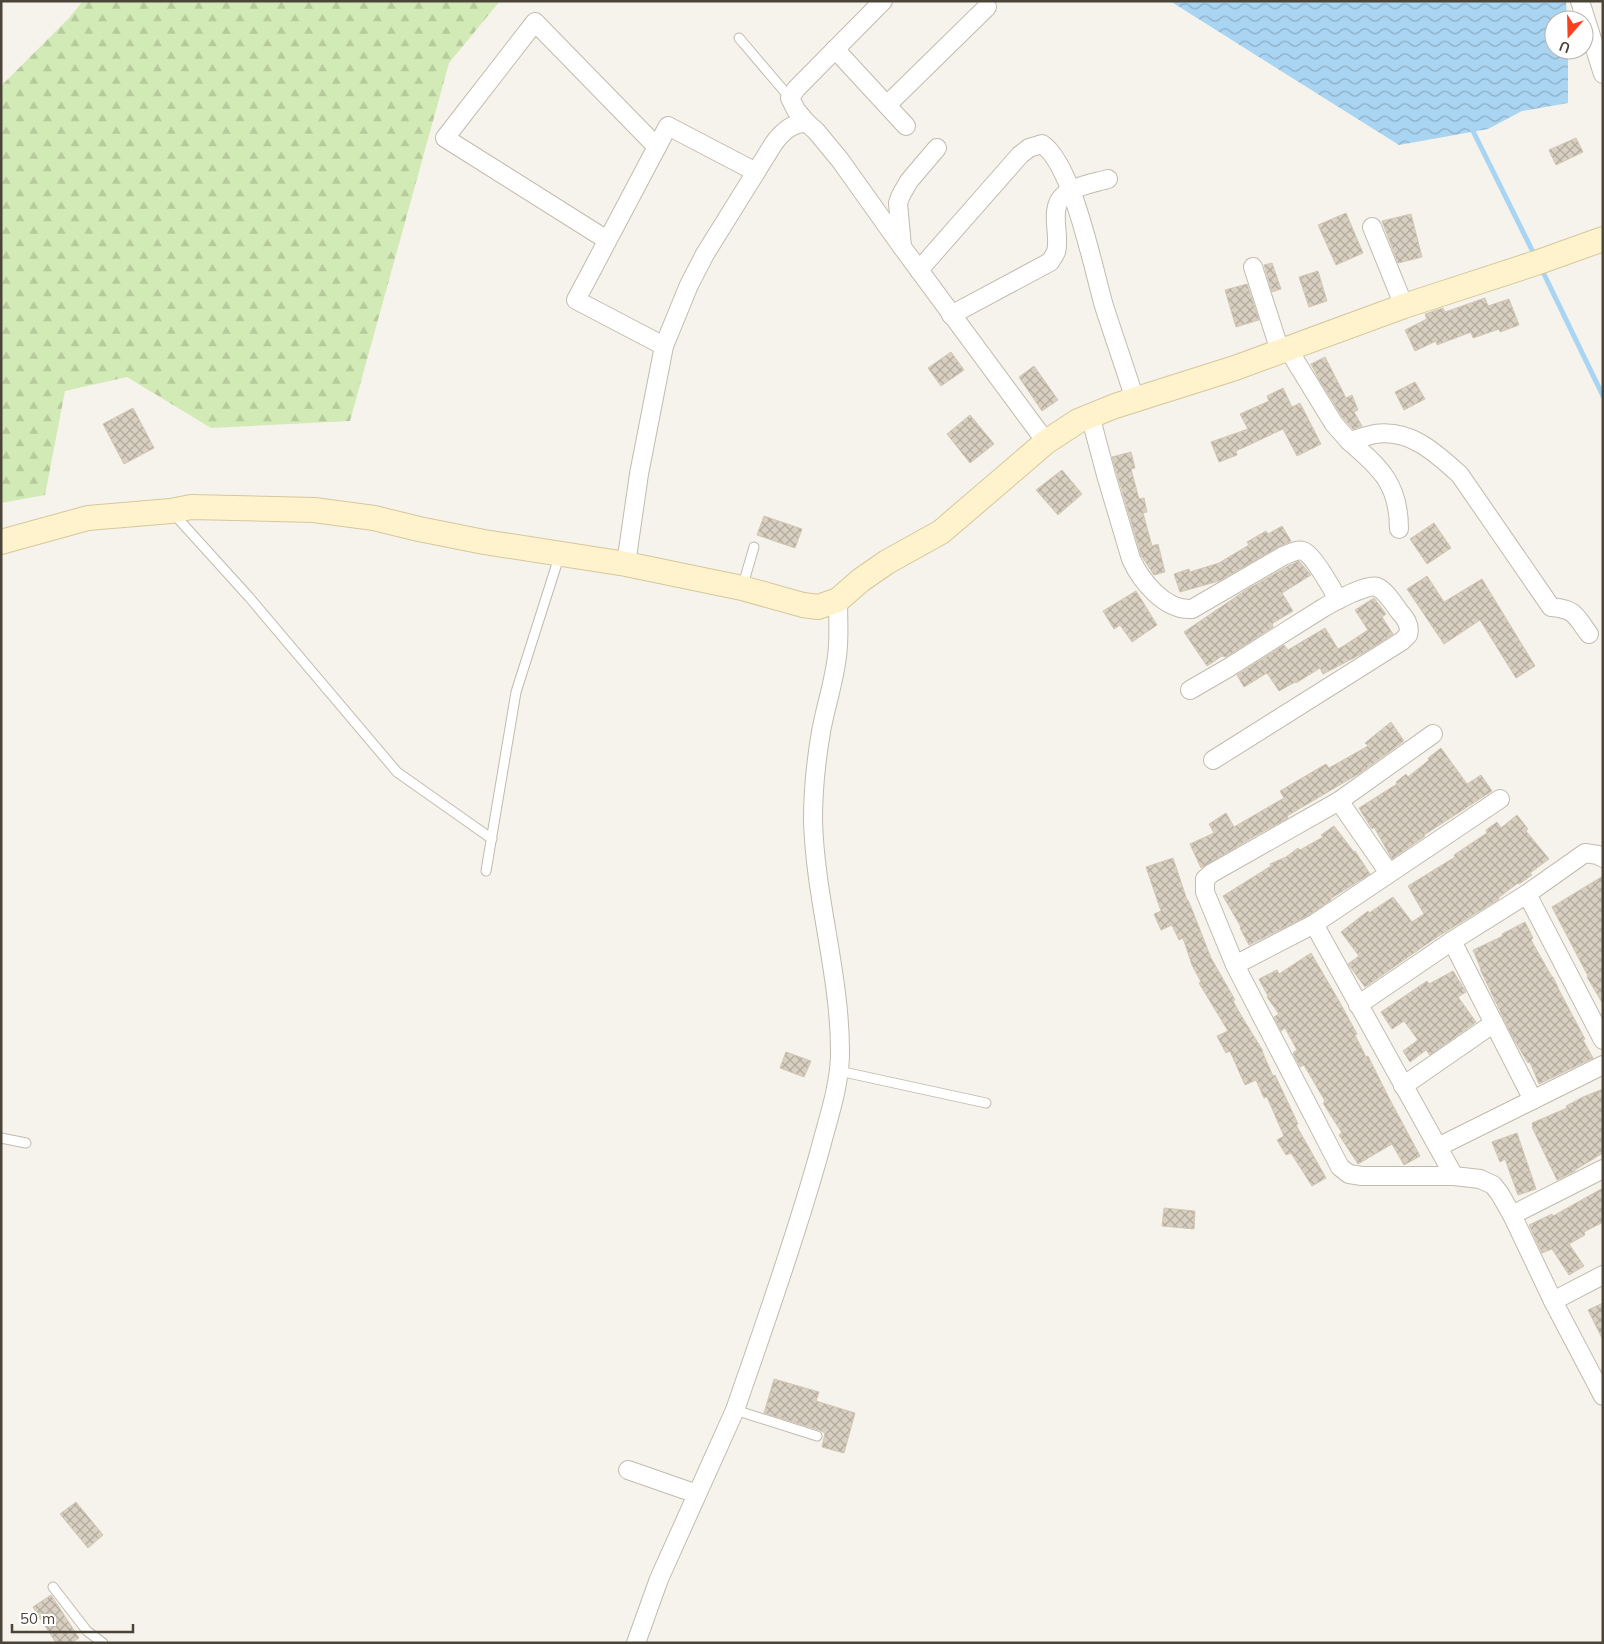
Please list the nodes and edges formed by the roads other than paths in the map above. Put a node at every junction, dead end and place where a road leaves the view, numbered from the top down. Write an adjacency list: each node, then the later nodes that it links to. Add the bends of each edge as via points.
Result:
1 (883, 1): 5 (street)
2 (1580, 1): 6 (street)
3 (987, 7): 8 (street)
4 (739, 38): 7 (lane)
5 (835, 49): 7 (street); 8 (street)
6 (1603, 74)
7 (790, 98): 9 (street)
8 (887, 105): 10 (street)
9 (807, 124): 13 (street, via 792,126 780,135); 19 (street, via 840,160)
10 (906, 126)
11 (656, 147): 13 (street, via 668,126); 18 (street); 18 (street, via 536,22 445,138)
12 (937, 148): 19 (street, via 909,181 898,203)
13 (756, 172): 24 (street, via 701,261)
14 (1108, 180): 15 (street)
15 (1070, 192): 21 (street, via 1048,148 1042,144 1029,148); 23 (street, via 1057,204 1057,245 1050,262); 26 (street)
16 (1372, 227): 22 (street)
17 (1603, 239): 22 (street)
18 (608, 240): 24 (street, via 576,300)
19 (902, 247): 21 (street)
20 (1252, 266): 25 (street)
21 (919, 270): 23 (street)
22 (1404, 306): 25 (street)
23 (951, 314): 29 (street)
24 (664, 346): 35 (street)
25 (1284, 350): 26 (street); 28 (street)
26 (1136, 400): 27 (street)
27 (1090, 415): 29 (street); 38 (street, via 1136,570 1169,605 1192,609 1295,551 1308,554)
28 (1348, 441): 31 (street, via 1372,461 1391,487 1399,512); 39 (street, via 1388,433 1426,445 1460,475 1551,607 1569,610)
29 (1046, 442): 37 (street, via 948,527 887,562)
30 (171, 511): 32 (street, via 88,518); 34 (street, via 191,507 346,513 484,542); 45 (lane, via 397,772)
31 (1399, 529)
32 (1, 542)
33 (754, 547): 36 (lane)
34 (560, 554): 35 (street); 45 (lane, via 516,692)
35 (626, 564): 36 (street)
36 (742, 588): 37 (street, via 818,607)
37 (838, 600): 57 (street, via 838,646 821,731 813,820 840,1036)
38 (1338, 600): 40 (street); 42 (street, via 1372,586 1379,588 1404,618 1410,630 1408,635)
39 (1589, 634)
40 (1190, 690)
41 (1433, 734): 44 (street)
42 (1212, 760)
43 (1500, 798): 48 (street)
44 (1339, 801): 48 (street); 52 (street, via 1205,879 1204,892)
45 (492, 840): 47 (lane)
46 (1603, 858): 49 (street, via 1585,854)
47 (486, 871)
48 (1389, 873): 50 (street)
49 (1527, 894): 51 (street); 55 (street)
50 (1314, 924): 52 (street); 53 (street)
51 (1452, 941): 53 (street); 54 (street)
52 (1235, 966): 65 (street, via 1340,1167 1349,1174 1362,1176)
53 (1358, 1005): 58 (street)
54 (1494, 1023): 58 (street); 59 (street)
55 (1603, 1040)
56 (1603, 1065): 59 (street)
57 (839, 1071): 60 (lane); 70 (street, via 814,1173)
58 (1403, 1086): 63 (street)
59 (1533, 1100): 63 (street)
60 (986, 1103)
61 (1, 1138): 62 (lane)
62 (26, 1143)
63 (1438, 1147): 65 (street)
64 (1603, 1169): 66 (street)
65 (1454, 1176): 66 (street, via 1480,1179 1493,1185)
66 (1512, 1215): 68 (street)
67 (1603, 1275): 68 (street)
68 (1553, 1301): 69 (street)
69 (1603, 1396)
70 (735, 1410): 71 (lane); 73 (street)
71 (817, 1436)
72 (628, 1470): 73 (street)
73 (697, 1494): 76 (street, via 659,1580)
74 (53, 1587): 75 (lane, via 87,1630)
75 (103, 1643)
76 (636, 1643)

